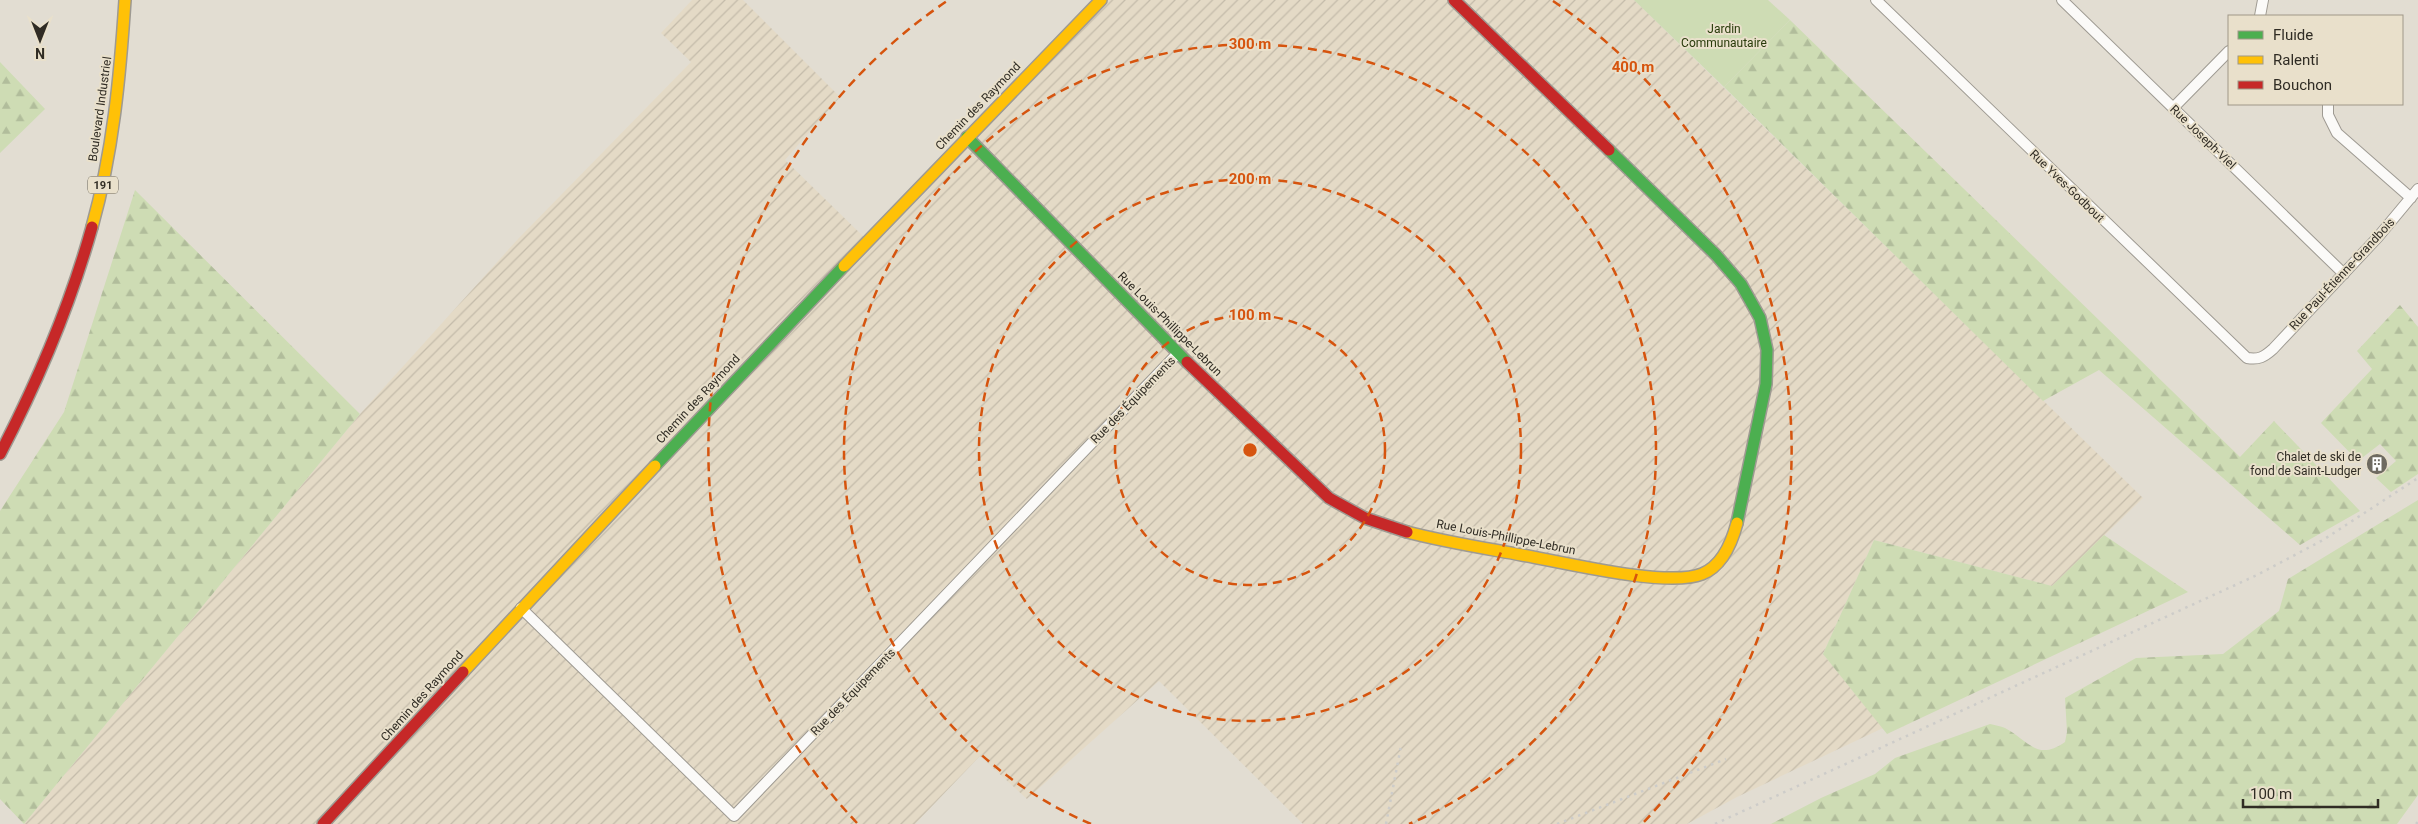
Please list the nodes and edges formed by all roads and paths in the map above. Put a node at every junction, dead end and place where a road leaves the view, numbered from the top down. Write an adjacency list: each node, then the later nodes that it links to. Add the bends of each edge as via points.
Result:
1 (125, 0): 17 (main road, Boulevard Industriel / 191, via 111,143 98,206)
2 (1100, 0): 11 (main road, Chemin des Raymond)
3 (1454, 0): 15 (main road, Rue Louis-Phillippe-Lebrun, via 1615,154 1745,288 1761,322 1768,370 1734,535 1723,558 1707,572 1672,579 1586,567 1390,528 1368,520 1329,498)
4 (1876, 0): 16 (street, Rue Yves-Godbout, via 2240,353 2256,360)
5 (2062, 0): 10 (street, Rue Joseph-Viel)
6 (2263, 0): 7 (street)
7 (2260, 15)
8 (2228, 52): 10 (street)
9 (2328, 105): 13 (street, via 2328,116 2337,133)
10 (2173, 108): 14 (street, Rue Joseph-Viel)
11 (967, 137): 15 (main road, Rue Louis-Phillippe-Lebrun); 20 (main road, Chemin des Raymond)
12 (2418, 189): 13 (street, Rue Paul-Étienne-Grandbois)
13 (2411, 198): 14 (street, Rue Paul-Étienne-Grandbois)
14 (2344, 274): 16 (street, Rue Paul-Étienne-Grandbois)
15 (1178, 353): 21 (street, Rue des Équipements)
16 (2264, 357)
17 (45, 362): 18 (main road, Boulevard Industriel / 191); 19 (main road, Boulevard Industriel / 191)
18 (0, 433)
19 (0, 454)
20 (521, 608): 21 (street); 22 (main road, Chemin des Raymond)
21 (734, 816): 23 (street)
22 (323, 824)
23 (742, 824)

